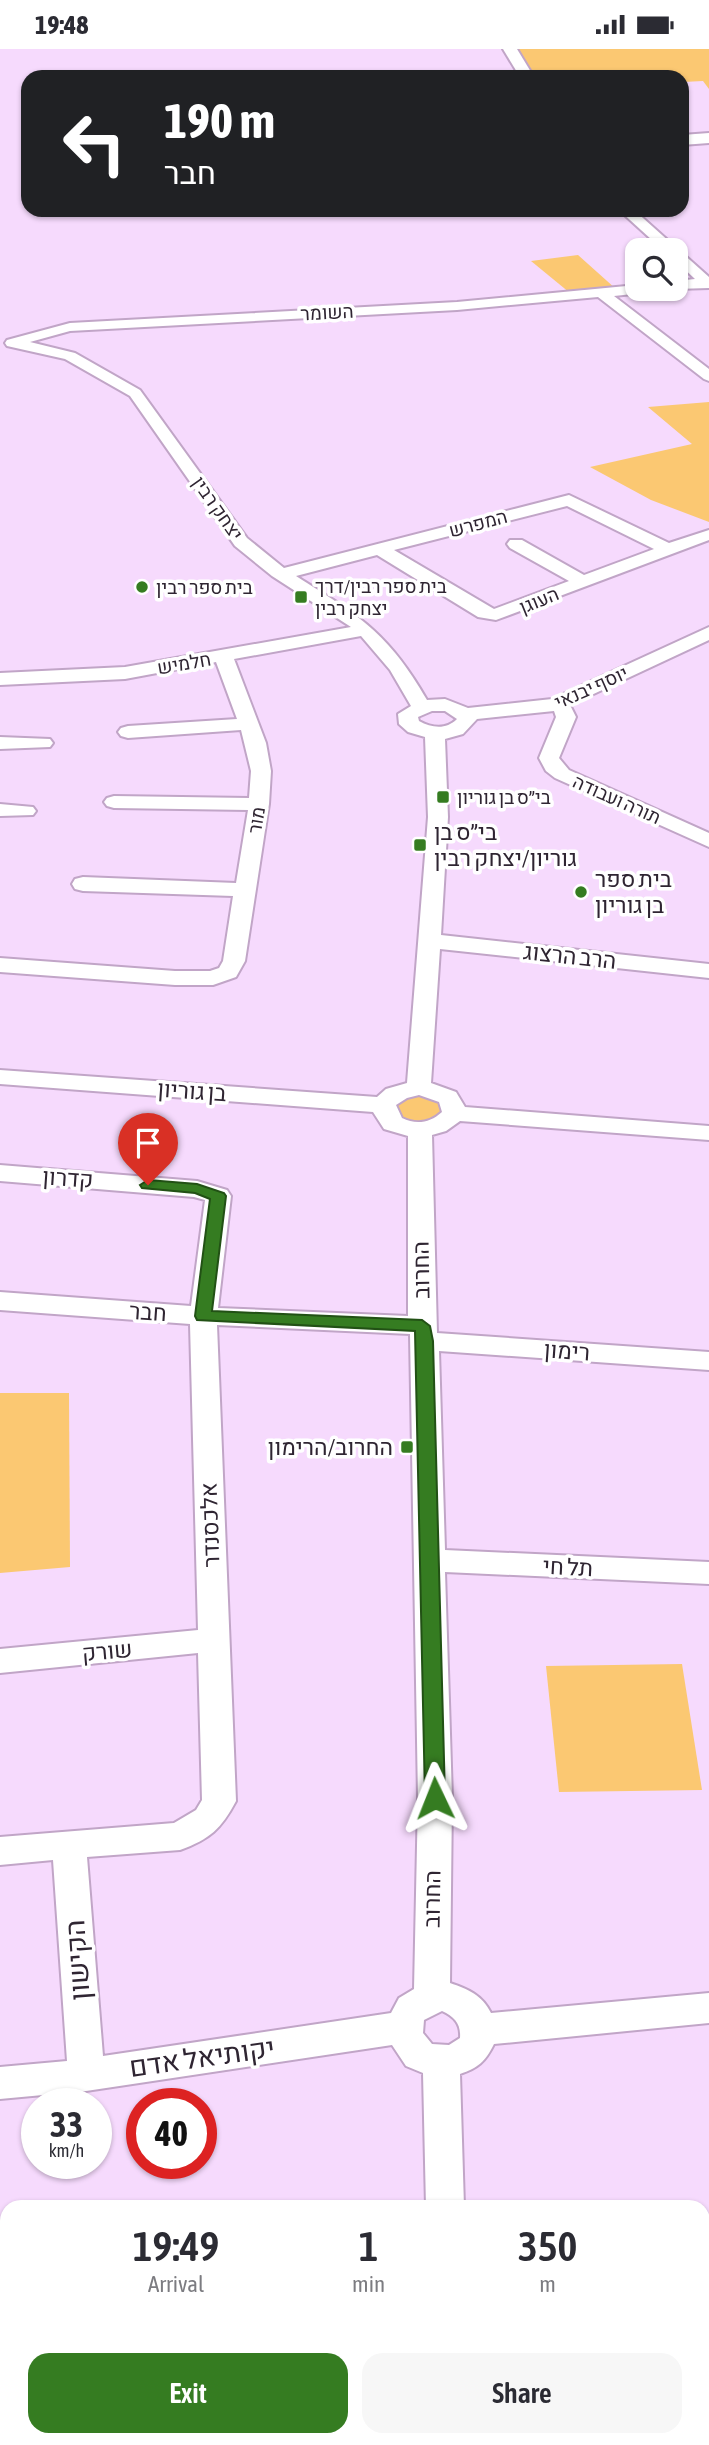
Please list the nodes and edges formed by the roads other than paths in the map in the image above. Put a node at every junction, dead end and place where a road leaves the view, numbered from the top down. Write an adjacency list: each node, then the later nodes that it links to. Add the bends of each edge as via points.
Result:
1 (510, 49): 2 (main road)
2 (523, 70)
3 (709, 138): 4 (main road)
4 (689, 139)
5 (634, 217): 6 (street)
6 (658, 238)
7 (688, 265): 8 (street)
8 (708, 283): 9 (street)
9 (688, 284)
10 (625, 291): 11 (street, השומר)
11 (601, 293): 12 (street, השומר, via 457,306 70,327); 13 (street)
12 (6, 344): 18 (street, יצחק רבין, via 70,356 135,393 241,542)
13 (709, 376)
14 (707, 535): 17 (street, העוגן)
15 (516, 544): 19 (street)
16 (380, 549): 17 (street, המפרש, via 569,500); 18 (street, המפרש); 19 (street, העוגן, via 484,613 496,615)
17 (667, 549): 19 (street, העוגן)
18 (281, 574): 20 (street, יצחק רבין)
19 (583, 582)
20 (365, 630): 22 (street, חלמיש); 25 (street, יצחק רבין, via 401,671)
21 (709, 633): 24 (street, יוסף יבנאי)
22 (223, 656): 23 (street, חלמיש, via 125,673); 27 (street, מור)
23 (0, 679)
24 (558, 704): 26 (street, יוסף יבנאי); 36 (street, תורה ועבודה, via 566,717 549,758 553,767)
25 (421, 706): 26 (street, via 447,705); 29 (street, via 408,714 409,724)
26 (465, 714): 29 (street, via 461,727)
27 (249, 724): 28 (street); 33 (street, מור, via 261,771)
28 (128, 732)
29 (435, 733): 39 (street, via 438,817)
30 (0, 743): 31 (street)
31 (43, 743)
32 (114, 802): 33 (street)
33 (259, 804): 38 (street, מור)
34 (0, 810): 35 (street)
35 (26, 811)
36 (705, 834)
37 (83, 884): 38 (street)
38 (245, 890): 42 (street, מור, via 234,961 228,972)
39 (431, 941): 41 (street, הרב הרצוג); 44 (street)
40 (0, 965): 42 (street)
41 (709, 971)
42 (213, 978)
43 (0, 1077): 45 (street, בן גוריון)
44 (419, 1089): 45 (street, via 396,1093); 46 (street, via 449,1099)
45 (384, 1105): 47 (street, via 388,1119 396,1125)
46 (454, 1114): 47 (street, via 445,1123); 48 (street)
47 (420, 1130): 53 (street, החרוב)
48 (709, 1133)
49 (0, 1173): 50 (street, קדרון, via 197,1189)
50 (218, 1196): 52 (street, אלכסנדר)
51 (0, 1301): 52 (street, חבר)
52 (203, 1316): 53 (street, חבר); 57 (street, אלכסנדר)
53 (423, 1333): 54 (street, רימון); 55 (street, החרוב)
54 (709, 1361)
55 (428, 1560): 56 (street, תל חי); 62 (street, החרוב, via 435,1798)
56 (709, 1573)
57 (214, 1640): 58 (street, שורק); 59 (street, אלכסנדר, via 219,1801 208,1821)
58 (0, 1661)
59 (180, 1836): 60 (street)
60 (69, 1846): 61 (street); 67 (street, הקישון)
61 (0, 1851)
62 (432, 1997): 64 (street, via 410,2011); 65 (street, via 452,1998 469,2007)
63 (709, 2008): 65 (street)
64 (404, 2027): 66 (street, via 415,2051); 67 (street, יקותיאל אדם)
65 (480, 2030): 66 (street, via 468,2053)
66 (441, 2062): 69 (street)
67 (86, 2075): 68 (street, יקותיאל אדם)
68 (0, 2083)
69 (445, 2200)

